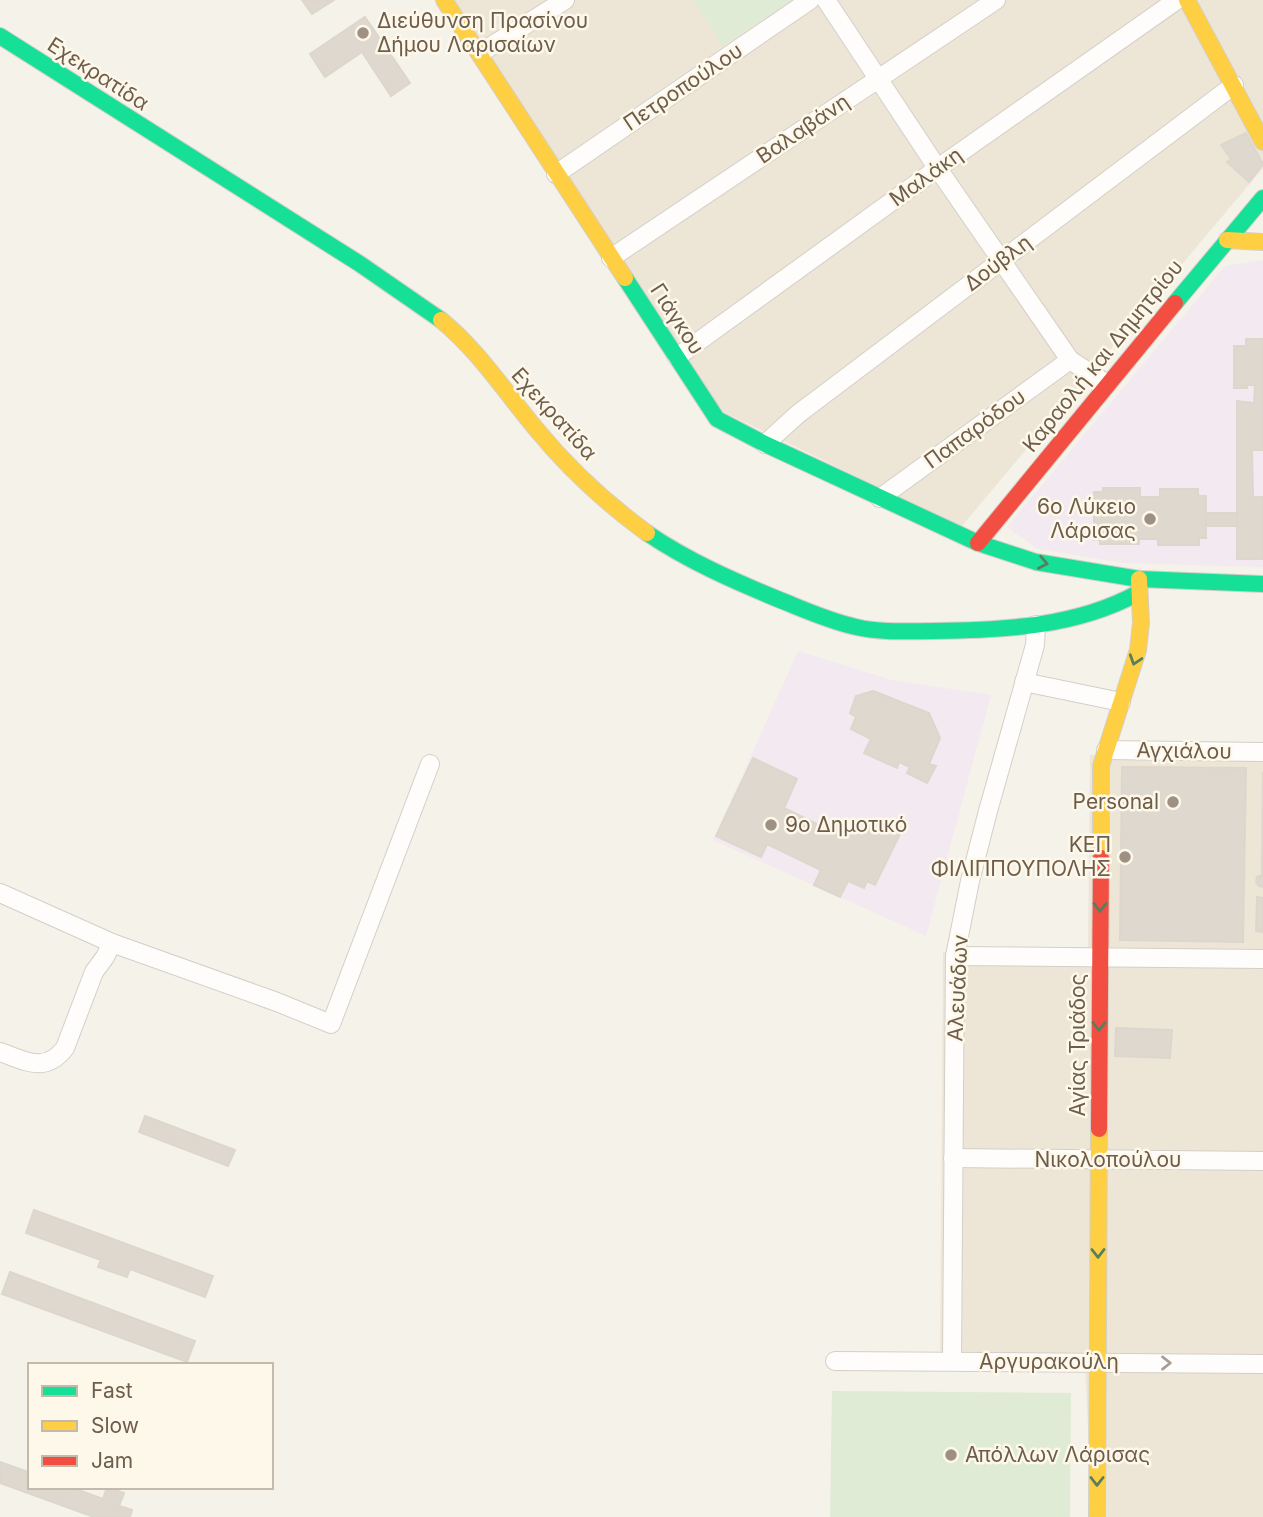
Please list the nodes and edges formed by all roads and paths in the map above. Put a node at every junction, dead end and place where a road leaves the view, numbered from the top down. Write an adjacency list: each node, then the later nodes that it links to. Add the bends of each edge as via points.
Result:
1 (444, 0): 9 (street, Γιάγκου)
2 (565, 0): 9 (street)
3 (810, 0): 14 (street, Πετροπούλου)
4 (826, 0): 10 (street)
5 (996, 0): 10 (street, Βαλαβάνη)
6 (1177, 0): 13 (street, Μαλάκη)
7 (1187, 0): 11 (street)
8 (0, 36): 28 (street, Εχεκρατίδα, via 433,314 471,350 568,464 626,517 674,551 854,627 952,631)
9 (480, 53): 14 (street, Γιάγκου)
10 (879, 78): 13 (street); 18 (street, Βαλαβάνη)
11 (1234, 85): 12 (street); 19 (street, Δούβλη)
12 (1263, 142)
13 (938, 168): 19 (street); 20 (street, Μαλάκη)
14 (556, 174): 18 (street, Γιάγκου)
15 (1263, 198): 16 (street, Καραολή και Δημητρίου)
16 (1227, 240): 17 (street); 22 (street, Καραολή και Δημητρίου)
17 (1263, 242)
18 (611, 258): 20 (street, Γιάγκου)
19 (1002, 260): 21 (street); 23 (street, Δούβλη, via 797,414)
20 (677, 357): 23 (street, Γιάγκου, via 717,419)
21 (1070, 359): 22 (street); 24 (street, Παπαρόδου)
22 (1107, 384): 25 (street, Καραολή και Δημητρίου)
23 (765, 444): 24 (street, Γιάγκου)
24 (880, 498): 25 (street, Γιάγκου)
25 (978, 543): 27 (street, Γιάγκου, one-way to 27)
26 (1263, 584): 27 (street, Γιάγκου)
27 (1139, 586): 28 (street, Εχεκρατίδα, via 1128,599); 30 (street, Αγίας Τριάδος, one-way to 30, via 1139,649)
28 (1037, 625): 29 (street, Αλευάδων)
29 (1024, 682): 30 (street); 36 (street, Αλευάδων, via 970,881)
30 (1121, 702): 31 (street, Αγίας Τριάδος)
31 (1106, 750): 32 (street, Αγχιάλου); 37 (street, Αγίας Τριάδος, one-way to 37, via 1101,769)
32 (1263, 752)
33 (430, 764): 35 (street, via 331,1024)
34 (0, 893): 35 (street)
35 (112, 943): 39 (street, via 94,972 60,1055 51,1063 36,1064)
36 (955, 956): 37 (street); 40 (street, Αλευάδων)
37 (1100, 958): 38 (street); 41 (street, Αγίας Τριάδος, one-way to 41)
38 (1263, 959)
39 (0, 1052)
40 (953, 1158): 41 (street, Νικολοπούλου); 44 (street, Αλευάδων)
41 (1098, 1160): 42 (street, Νικολοπούλου); 45 (street, Αγίας Τριάδος, one-way to 45)
42 (1263, 1161)
43 (835, 1361): 44 (street, Αργυρακούλη)
44 (952, 1362): 45 (street, Αργυρακούλη)
45 (1098, 1362): 46 (street, Αργυρακούλη, one-way to 46); 47 (street, Αγίας Τριάδος, one-way to 47)
46 (1263, 1364)
47 (1097, 1517)

